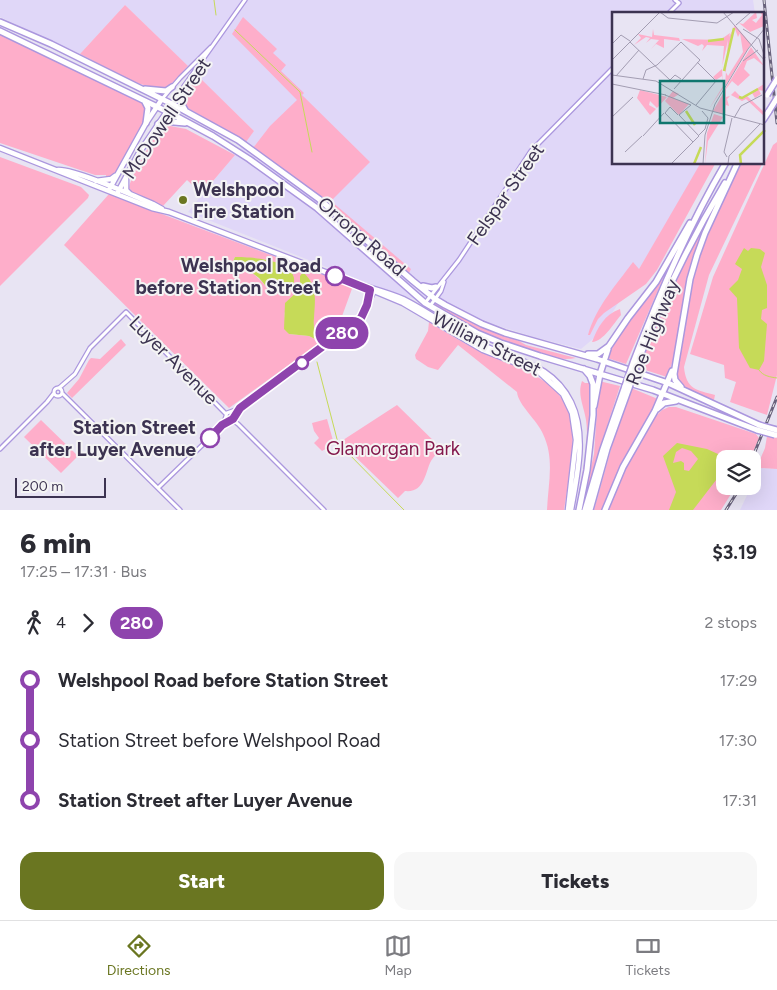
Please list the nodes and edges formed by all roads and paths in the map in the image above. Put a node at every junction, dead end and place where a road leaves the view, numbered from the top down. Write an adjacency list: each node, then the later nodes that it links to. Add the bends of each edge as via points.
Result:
1 (246, 0): 4 (street, McDowell Street)
2 (0, 22): 8 (highway, Orrong Road)
3 (0, 31): 13 (highway, Orrong Road)
4 (216, 41): 7 (street, McDowell Street); 9 (street, McDowell Street)
5 (612, 69): 36 (street, Felspar Street, via 531,151)
6 (777, 79): 12 (highway, bridge)
7 (172, 87): 8 (highway, via 166,91); 11 (street, McDowell Street)
8 (139, 88): 11 (highway, Orrong Road)
9 (182, 90): 14 (street, McDowell Street); 17 (highway, via 181,103)
10 (777, 98): 18 (highway, bridge)
11 (162, 99): 14 (highway, Orrong Road); 15 (main road, McDowell Street)
12 (764, 100)
13 (144, 101): 15 (highway, Orrong Road); 19 (highway, via 148,108)
14 (172, 104): 16 (main road, McDowell Street); 17 (highway, Orrong Road)
15 (156, 107): 16 (highway, Orrong Road); 19 (main road, McDowell Street)
16 (166, 111): 20 (main road, McDowell Street); 21 (highway, Orrong Road)
17 (185, 111): 35 (highway, Orrong Road, via 245,145 319,199)
18 (764, 118)
19 (146, 123): 28 (main road, McDowell Street)
20 (158, 124): 21 (highway, via 168,121); 27 (main road, McDowell Street)
21 (190, 124): 40 (highway, Orrong Road, via 295,191)
22 (0, 148): 26 (main road)
23 (724, 165): 31 (highway, Roe Highway)
24 (736, 165): 45 (highway, Roe Highway, via 682,259)
25 (737, 165): 42 (highway, via 697,255)
26 (58, 170): 29 (main road); 30 (main road)
27 (127, 175): 32 (main road, McDowell Street); 33 (main road, via 126,190)
28 (116, 176): 29 (main road); 30 (main road, McDowell Street)
29 (94, 181): 30 (main road)
30 (110, 189): 32 (main road)
31 (710, 190): 41 (highway, via 656,282); 45 (highway, Roe Highway, via 664,286)
32 (117, 192): 33 (main road); 34 (main road)
33 (130, 194): 34 (main road)
34 (169, 212): 38 (main road, William Street)
35 (413, 281): 37 (highway); 39 (highway, Orrong Road)
36 (444, 281): 37 (street, Felspar Street); 39 (street, Felspar Street, via 441,290)
37 (436, 287): 39 (street, Felspar Street)
38 (373, 290): 56 (street, via 363,316); 63 (main road, William Street, via 403,303 483,350 538,372 563,394 572,413 576,440)
39 (433, 297): 40 (street, Felspar Street); 43 (highway, Orrong Road, via 505,333)
40 (427, 305): 46 (highway, Orrong Road, via 501,344)
41 (609, 346): 43 (highway, via 596,355); 44 (highway)
42 (678, 353): 48 (highway); 50 (highway, via 674,377)
43 (580, 354): 44 (highway, Orrong Road)
44 (603, 361): 47 (highway); 48 (highway, Orrong Road)
45 (635, 363): 49 (highway, Roe Highway, bridge)
46 (584, 369): 47 (highway, Orrong Road); 54 (highway, via 592,379)
47 (600, 374): 49 (highway, Orrong Road); 54 (highway)
48 (668, 383): 50 (highway, Orrong Road); 52 (highway)
49 (625, 385): 52 (highway, Orrong Road); 65 (highway, Roe Highway); 66 (highway, Roe Highway)
50 (684, 390): 57 (highway, Orrong Road)
51 (59, 393): 56 (street, Luyer Avenue, via 78,370 90,348 126,312); 59 (street); 60 (street, via 68,398)
52 (663, 394): 53 (highway, Orrong Road); 55 (highway)
53 (682, 401): 55 (highway, via 664,403); 57 (highway, Orrong Road)
54 (594, 409): 64 (highway)
55 (655, 411): 67 (highway, via 623,467)
56 (230, 416): 60 (street); 62 (street, Luyer Avenue)
57 (758, 427): 58 (highway, bridge)
58 (776, 433)
59 (0, 449)
60 (158, 488): 61 (street)
61 (180, 510)
62 (324, 510)
63 (569, 510)
64 (579, 510)
65 (585, 510)
66 (590, 510)
67 (605, 510)

